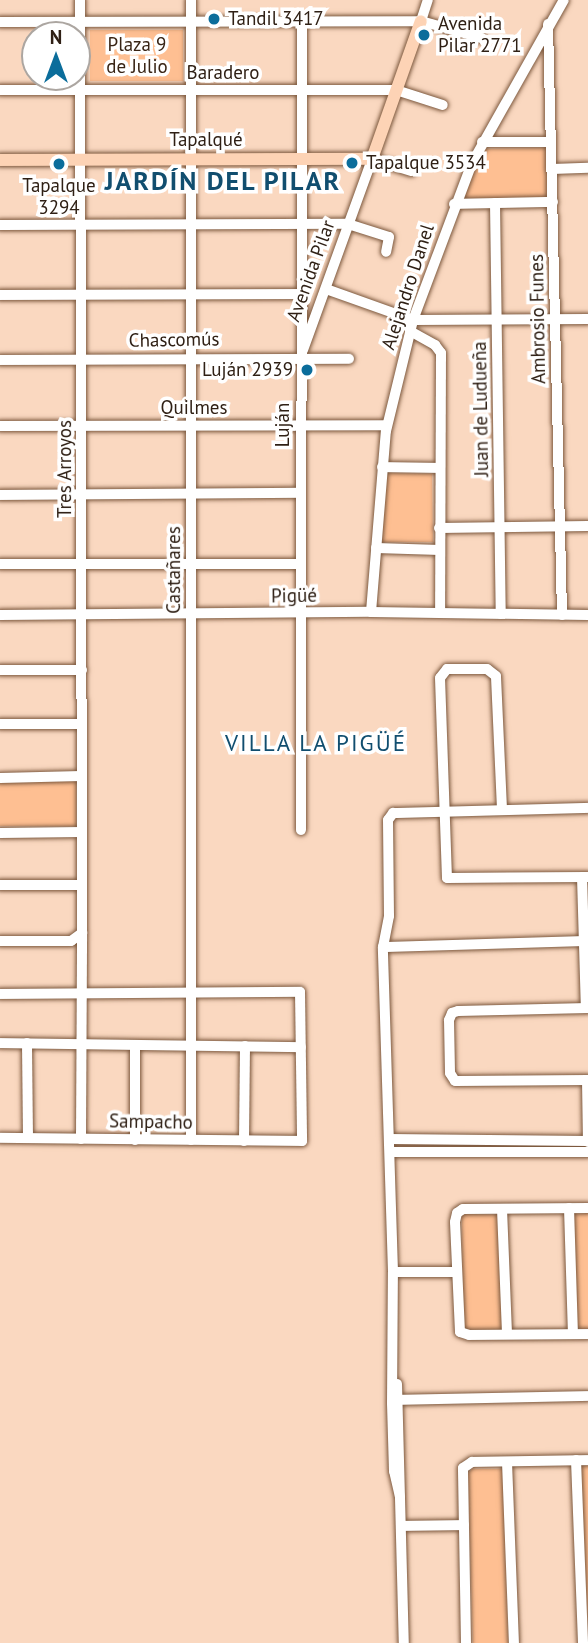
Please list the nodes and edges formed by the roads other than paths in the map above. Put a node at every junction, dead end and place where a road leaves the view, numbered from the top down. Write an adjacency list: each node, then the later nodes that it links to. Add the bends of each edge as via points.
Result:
1 (80, 0): 6 (street, Tres Arroyos)
2 (191, 0): 7 (street, Castañares)
3 (428, 0): 8 (street, Avenida Pilar)
4 (564, 0): 12 (street, Alejandro Danel)
5 (302, 20): 7 (street); 8 (street); 18 (street, Luján)
6 (80, 21)
7 (191, 21): 11 (street); 17 (street, Castañares)
8 (421, 21): 13 (street); 19 (main road, Avenida Pilar)
9 (0, 22): 10 (street)
10 (21, 22)
11 (91, 22)
12 (548, 23): 22 (street, Alejandro Danel); 23 (street, Ambrosio Funes)
13 (482, 38)
14 (0, 90): 15 (street, Baradero)
15 (21, 90)
16 (91, 90): 17 (street, Baradero)
17 (191, 90): 18 (street, Baradero); 24 (street, Castañares)
18 (301, 90): 19 (street, Baradero); 25 (street, Luján)
19 (396, 90): 21 (street, Baradero); 26 (main road, Avenida Pilar)
20 (80, 91): 28 (street, Tres Arroyos)
21 (443, 105)
22 (482, 142): 23 (street); 34 (street, Alejandro Danel)
23 (551, 142): 30 (street, Ambrosio Funes)
24 (191, 159): 25 (main road, Tapalqué); 28 (main road, Tapalqué); 38 (street, Castañares)
25 (301, 159): 26 (main road, Tapalqué); 35 (street, Luján)
26 (372, 159): 31 (street, Tapalqué); 36 (street, Avenida Pilar)
27 (0, 160): 28 (main road, Tapalqué)
28 (80, 160): 39 (street, Tres Arroyos)
29 (588, 168): 30 (street)
30 (552, 169): 32 (street, Ambrosio Funes)
31 (411, 171)
32 (553, 202): 33 (street); 46 (street, Ambrosio Funes)
33 (495, 203): 34 (street); 48 (street, Juan de Ludueña)
34 (454, 204): 49 (street, Alejandro Danel)
35 (301, 224): 36 (street); 38 (street); 42 (street, Luján)
36 (348, 224): 40 (street, via 390,237); 41 (street, Avenida Pilar)
37 (0, 225): 39 (street)
38 (191, 225): 39 (street); 44 (street, Castañares)
39 (81, 226): 43 (street, Tres Arroyos)
40 (386, 252)
41 (326, 289): 49 (street); 50 (street, Avenida Pilar)
42 (301, 294): 44 (street); 50 (street, Luján)
43 (81, 295): 44 (street); 45 (street); 52 (street, Tres Arroyos)
44 (191, 295): 51 (street, Castañares)
45 (0, 296)
46 (556, 319): 47 (street); 48 (street); 68 (street, Ambrosio Funes)
47 (588, 319)
48 (497, 320): 49 (street); 67 (street, Juan de Ludueña)
49 (411, 326): 57 (street, Alejandro Danel); 61 (street, via 440,353)
50 (301, 357): 51 (street, Chascomús); 53 (street, Chascomús); 59 (street, Luján)
51 (191, 358): 52 (street, Chascomús); 56 (street, Castañares)
52 (82, 359): 54 (street, Chascomús); 55 (street, Tres Arroyos)
53 (349, 359)
54 (0, 360)
55 (82, 425): 56 (street, Quilmes); 58 (street, Quilmes); 63 (street, Tres Arroyos)
56 (192, 425): 59 (street, Quilmes); 64 (street, Castañares)
57 (387, 425): 59 (street, Quilmes); 60 (street, Alejandro Danel)
58 (0, 426)
59 (300, 426): 62 (street, Luján)
60 (382, 467): 61 (street); 70 (street, Alejandro Danel)
61 (439, 468): 69 (street)
62 (300, 493): 64 (street); 75 (street, Luján)
63 (82, 494): 64 (street); 65 (street); 73 (street, Tres Arroyos)
64 (192, 494): 74 (street, Castañares)
65 (0, 495)
66 (588, 526): 68 (street)
67 (500, 527): 68 (street); 69 (street); 80 (street, Juan de Ludueña)
68 (560, 527): 82 (street, Ambrosio Funes)
69 (439, 528): 71 (street)
70 (376, 548): 71 (street); 76 (street, Alejandro Danel)
71 (440, 550): 78 (street)
72 (0, 564): 73 (street)
73 (83, 564): 74 (street); 84 (street, Tres Arroyos)
74 (192, 564): 75 (street); 79 (street, Castañares)
75 (301, 564): 77 (street, Luján)
76 (371, 612): 77 (street, Pigüé); 78 (street, Pigüé)
77 (301, 613): 79 (street, Pigüé); 94 (street, Luján)
78 (440, 613): 80 (street, Pigüé)
79 (192, 614): 84 (street, Pigüé); 105 (street, Castañares)
80 (501, 614): 82 (street, Pigüé)
81 (0, 615): 84 (street, Pigüé)
82 (562, 615): 83 (street, Pigüé)
83 (588, 615)
84 (83, 616): 86 (street, Tres Arroyos)
85 (0, 670): 86 (street)
86 (82, 670): 88 (street, Tres Arroyos)
87 (0, 724): 88 (street)
88 (82, 724): 89 (street, Tres Arroyos)
89 (81, 776): 90 (street); 96 (street, Tres Arroyos)
90 (0, 778)
91 (588, 808): 92 (street)
92 (502, 809): 93 (street); 93 (street, via 496,676 487,669 447,670 440,678)
93 (442, 811): 97 (street, via 446,878); 103 (street, via 389,816 389,916)
94 (301, 830)
95 (0, 832): 96 (street)
96 (82, 832): 99 (street, Tres Arroyos)
97 (585, 877): 102 (street)
98 (0, 885): 99 (street)
99 (82, 885): 100 (street, Tres Arroyos)
100 (80, 935): 101 (street, via 71,941); 104 (street, Tres Arroyos)
101 (0, 941)
102 (586, 941): 103 (street); 107 (street)
103 (383, 947): 120 (street)
104 (81, 993): 105 (street); 106 (street); 110 (street, Tres Arroyos)
105 (191, 993): 112 (street, Castañares); 114 (street, via 300,992)
106 (0, 994)
107 (587, 1007): 115 (street, via 458,1010 449,1020 450,1073 455,1081)
108 (0, 1043): 109 (street)
109 (27, 1043): 110 (street); 117 (street)
110 (81, 1044): 111 (street); 118 (street, Tres Arroyos)
111 (135, 1045): 112 (street); 119 (street)
112 (191, 1045): 113 (street); 121 (street, Castañares)
113 (245, 1046): 114 (street); 122 (street)
114 (301, 1047): 122 (street, Sampacho, via 302,1141)
115 (587, 1080): 123 (street)
116 (0, 1138): 117 (street, Sampacho)
117 (28, 1138): 118 (street, Sampacho)
118 (81, 1139): 119 (street, Sampacho)
119 (135, 1139): 121 (street, Sampacho)
120 (389, 1139): 123 (street); 124 (street)
121 (191, 1140): 122 (street, Sampacho)
122 (244, 1141)
123 (588, 1142)
124 (390, 1152): 125 (street); 129 (street)
125 (588, 1152)
126 (569, 1208): 127 (street); 128 (street); 132 (street)
127 (588, 1208)
128 (502, 1209): 130 (street, via 457,1213); 131 (street)
129 (393, 1272): 130 (street); 135 (street)
130 (457, 1272): 131 (street, via 460,1332)
131 (507, 1334): 132 (street)
132 (573, 1334): 133 (street)
133 (588, 1334)
134 (588, 1396): 135 (street)
135 (396, 1400): 140 (street, via 394,1471)
136 (576, 1460): 137 (street); 138 (street); 144 (street)
137 (588, 1460)
138 (507, 1462): 139 (street, via 471,1462 463,1468); 143 (street)
139 (464, 1525): 140 (street); 142 (street)
140 (401, 1526): 141 (street)
141 (404, 1643)
142 (466, 1643)
143 (514, 1643)
144 (583, 1643)

